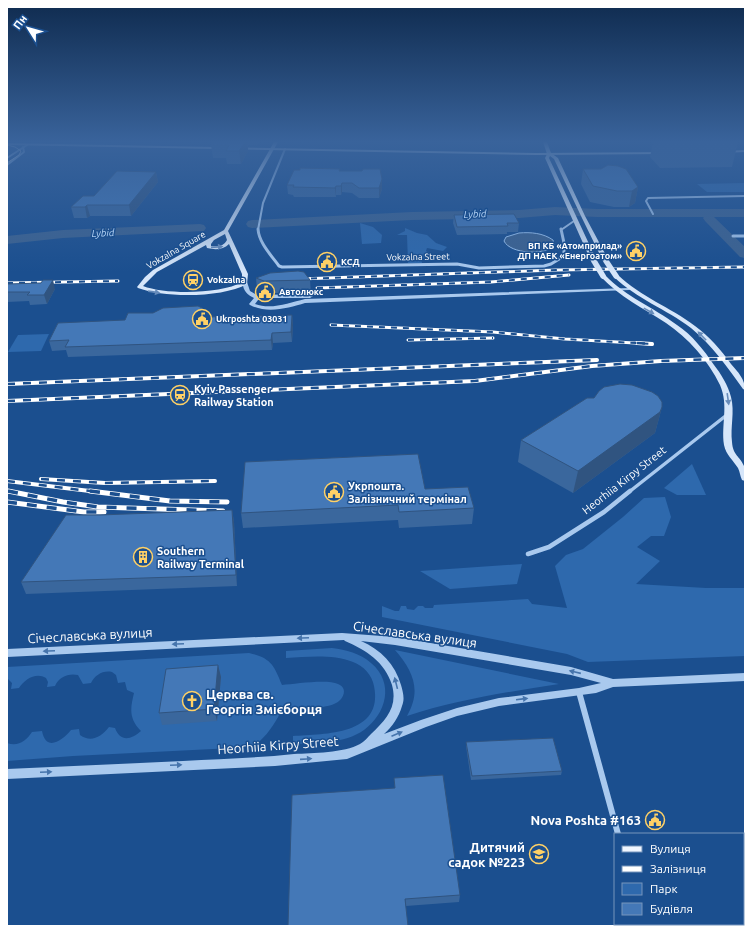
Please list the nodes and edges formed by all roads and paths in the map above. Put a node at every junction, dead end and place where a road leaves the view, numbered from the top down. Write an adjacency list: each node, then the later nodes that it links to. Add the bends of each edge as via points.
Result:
1 (252, 186): 8 (main road)
2 (271, 186): 7 (street, Vokzalna Street, via 258,220 257,232 279,266 286,268 457,264 480,268 544,266 564,256 561,229)
3 (559, 186): 7 (main road)
4 (569, 186): 15 (main road, bridge, via 606,261)
5 (745, 196): 6 (street, via 648,198 646,201)
6 (652, 213)
7 (573, 219): 14 (main road, bridge, via 594,262)
8 (226, 231): 11 (main road); 12 (main road, Vokzalna Square)
9 (733, 236): 10 (street)
10 (745, 236)
11 (230, 239): 12 (main road, one-way to 11, via 208,246 216,248 225,246); 13 (main road, via 245,274)
12 (212, 240): 13 (main road, Vokzalna Square, one-way to 13, via 155,271 140,287 156,293 220,291)
13 (245, 284): 16 (street, via 247,291 252,295)
14 (614, 287): 15 (street); 17 (street); 18 (street); 20 (main road, one-way to 20, via 676,327 690,341 726,388)
15 (626, 287): 19 (main road, one-way to 15, via 693,327)
16 (263, 297): 17 (street); 18 (street, via 256,299 252,304 262,307 290,306)
17 (290, 297): 18 (street, via 296,298)
18 (298, 302)
19 (745, 388)
20 (728, 413): 21 (main road, via 730,453); 23 (street, Heorhiia Kirpy Street, via 604,512 549,547)
21 (744, 468): 22 (main road)
22 (745, 478)
23 (528, 554)
24 (342, 636): 25 (street, Січеславська вулиця, one-way to 25); 27 (street, Січеславська вулиця, one-way to 24, via 564,670 395,641); 29 (street, one-way to 24, via 386,725 397,709 399,695 395,677 375,651)
25 (7, 653)
26 (745, 677): 27 (street, Січеславська вулиця)
27 (613, 683): 28 (street, Heorhiia Kirpy Street)
28 (580, 692): 29 (street, Heorhiia Kirpy Street, one-way to 28, via 457,712 499,702); 31 (street)
29 (361, 749): 30 (street, Heorhiia Kirpy Street, one-way to 29, via 322,758)
30 (7, 774)
31 (618, 833)

